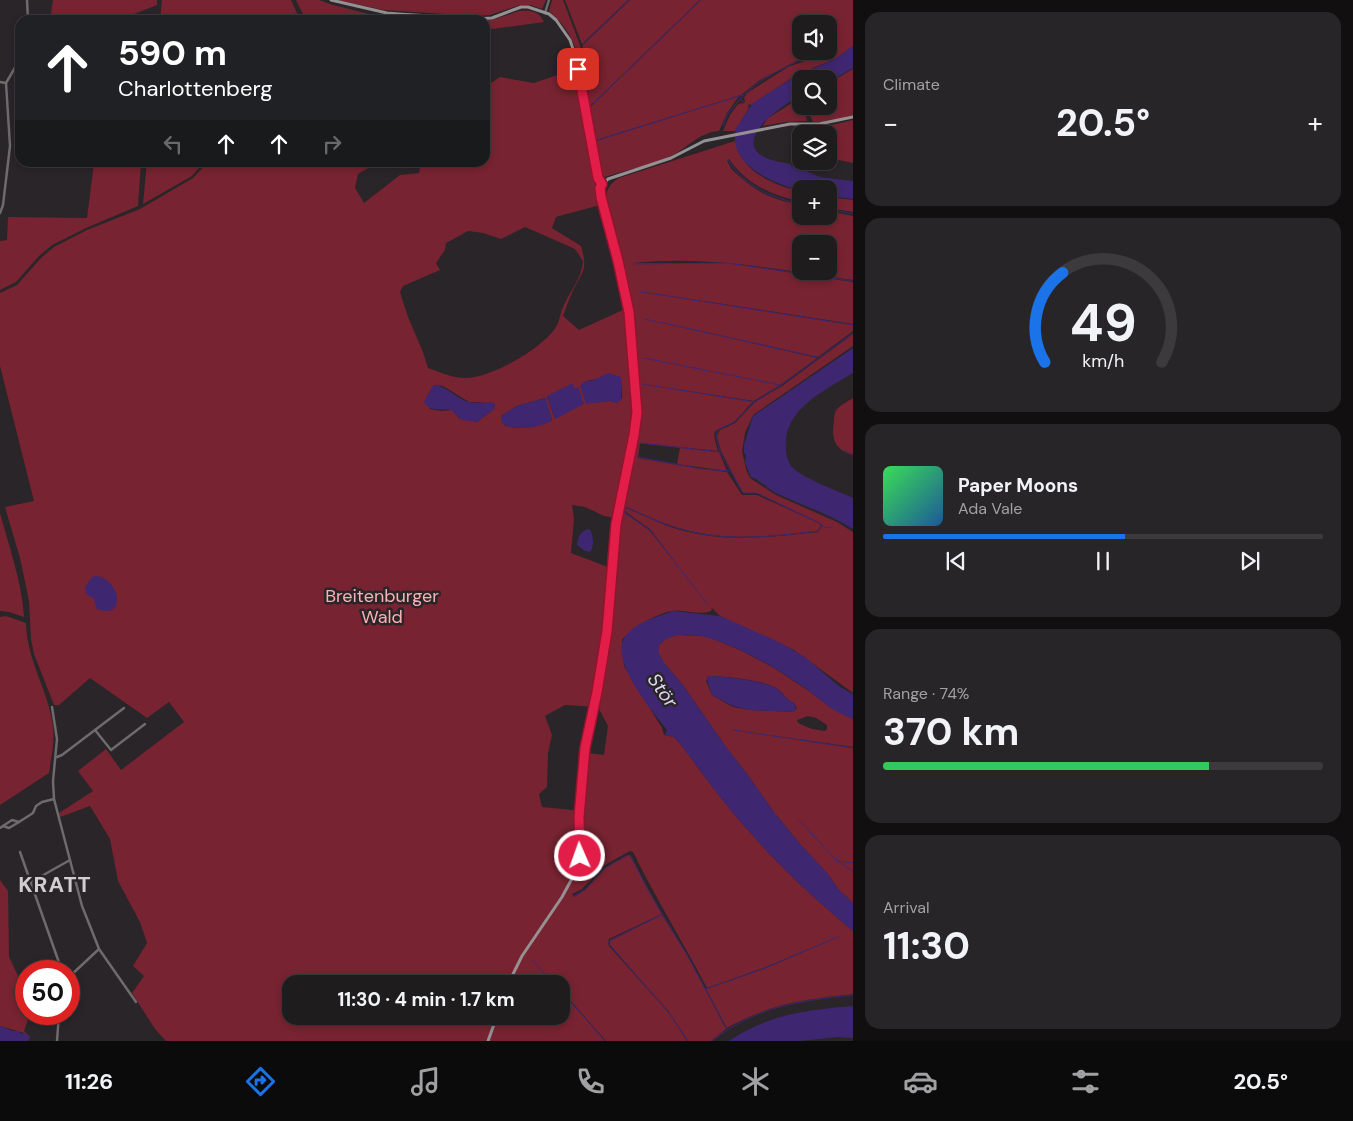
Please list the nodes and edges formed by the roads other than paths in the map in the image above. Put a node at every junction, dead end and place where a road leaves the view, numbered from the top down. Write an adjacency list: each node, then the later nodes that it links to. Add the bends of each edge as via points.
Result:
1 (27, 0): 5 (street)
2 (331, 0): 6 (main road, via 387,13)
3 (549, 0): 4 (street)
4 (544, 13): 7 (main road, via 521,7); 12 (main road, via 556,20 571,42 598,178)
5 (28, 15)
6 (417, 15)
7 (490, 18)
8 (15, 68): 10 (street)
9 (0, 82): 10 (street)
10 (6, 83): 13 (street, via 10,146)
11 (853, 117): 12 (main road, via 825,123 790,124 700,142 671,158 608,179)
12 (602, 184): 27 (main road, via 601,197 629,312 637,412 616,524 607,631 585,748 579,862 562,896)
13 (0, 213)
14 (52, 707): 18 (street)
15 (124, 708): 17 (street)
16 (146, 724): 17 (street, via 110,750)
17 (95, 730): 18 (street)
18 (56, 758): 19 (street)
19 (54, 799): 20 (street, via 42,802 19,822 12,820); 22 (street)
20 (1, 827)
21 (20, 852): 23 (street)
22 (70, 860): 23 (street); 24 (street)
23 (31, 882): 25 (street)
24 (99, 949): 26 (street); 28 (street)
25 (58, 960)
26 (80, 967)
27 (512, 975)
28 (136, 1002)
29 (58, 1025): 31 (street)
30 (494, 1025): 32 (main road)
31 (57, 1041)
32 (488, 1041)

